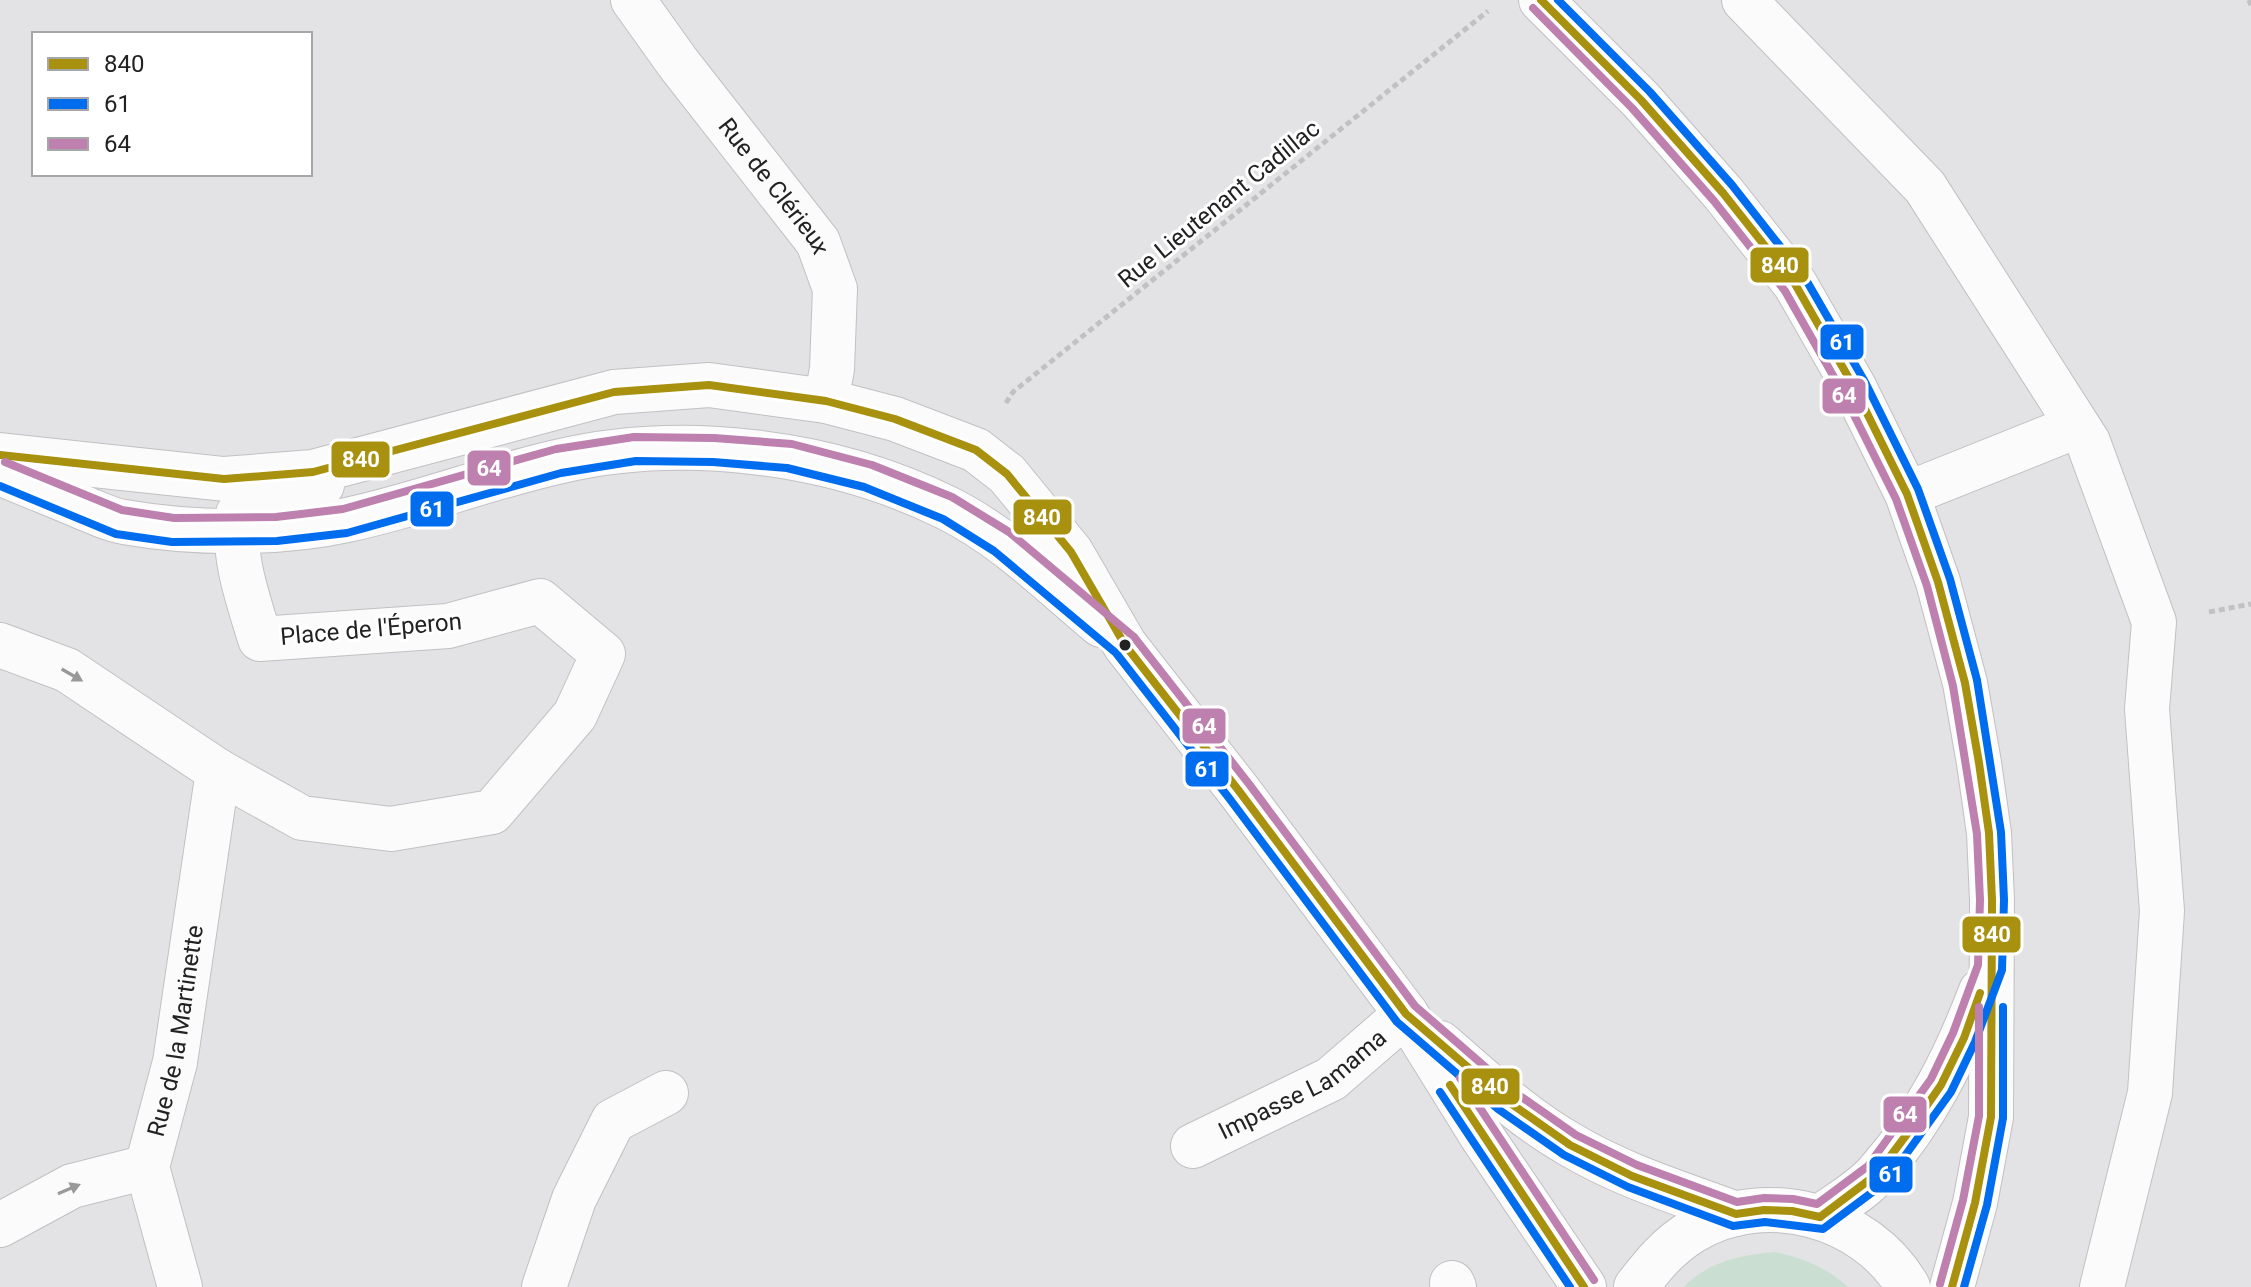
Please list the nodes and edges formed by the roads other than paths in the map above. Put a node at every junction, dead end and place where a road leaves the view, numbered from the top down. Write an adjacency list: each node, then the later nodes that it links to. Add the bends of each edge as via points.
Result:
1 (633, 0): 4 (main road, Rue de Clérieux, via 818,242 835,289)
2 (1541, 0): 9 (main road, via 1641,100 1795,284)
3 (1744, 0): 5 (main road, via 1925,187)
4 (826, 401): 6 (main road, via 709,385 614,392); 12 (main road, via 895,419 976,450 1007,474 1071,552)
5 (2077, 426): 9 (main road); 28 (main road, via 2088,442 2154,622 2147,709 2162,911 2150,1093)
6 (432, 441): 7 (main road, via 313,472 224,479); 10 (main road, via 355,478 264,497 238,514)
7 (0, 455)
8 (0, 473): 10 (main road, via 119,522 173,530)
9 (1907, 494): 14 (main road, via 1965,683 1989,833)
10 (236, 530): 12 (main road, via 345,521 558,461 635,449 789,456 868,476 948,508 1001,541); 13 (main road, Place de l'Éperon, via 243,583 260,639 448,626 540,601 603,654 575,715 492,812 391,829 302,818)
11 (0, 645): 13 (main road, one-way to 13, via 67,670)
12 (1125, 645): 15 (main road)
13 (218, 771): 18 (main road, Rue de la Martinette, via 175,1062)
14 (1990, 967): 20 (main road, via 1941,1085 1877,1174); 27 (main road, via 1991,1117)
15 (1406, 1014): 17 (main road, Impasse Lamama, via 1331,1079); 19 (main road, via 1506,1100 1570,1145 1632,1176); 24 (main road)
16 (666, 1093): 23 (main road, via 613,1121 574,1199)
17 (1193, 1146)
18 (147, 1167): 21 (main road, one-way to 18, via 72,1186); 22 (main road, Rue de la Martinette)
19 (1736, 1214): 20 (main road, via 1792,1211); 25 (main road, via 1694,1230 1659,1256)
20 (1820, 1217): 26 (main road, via 1864,1238)
21 (0, 1225)
22 (180, 1287)
23 (544, 1287)
24 (1584, 1287)
25 (1636, 1287)
26 (1908, 1287)
27 (1952, 1287)
28 (2102, 1287)

